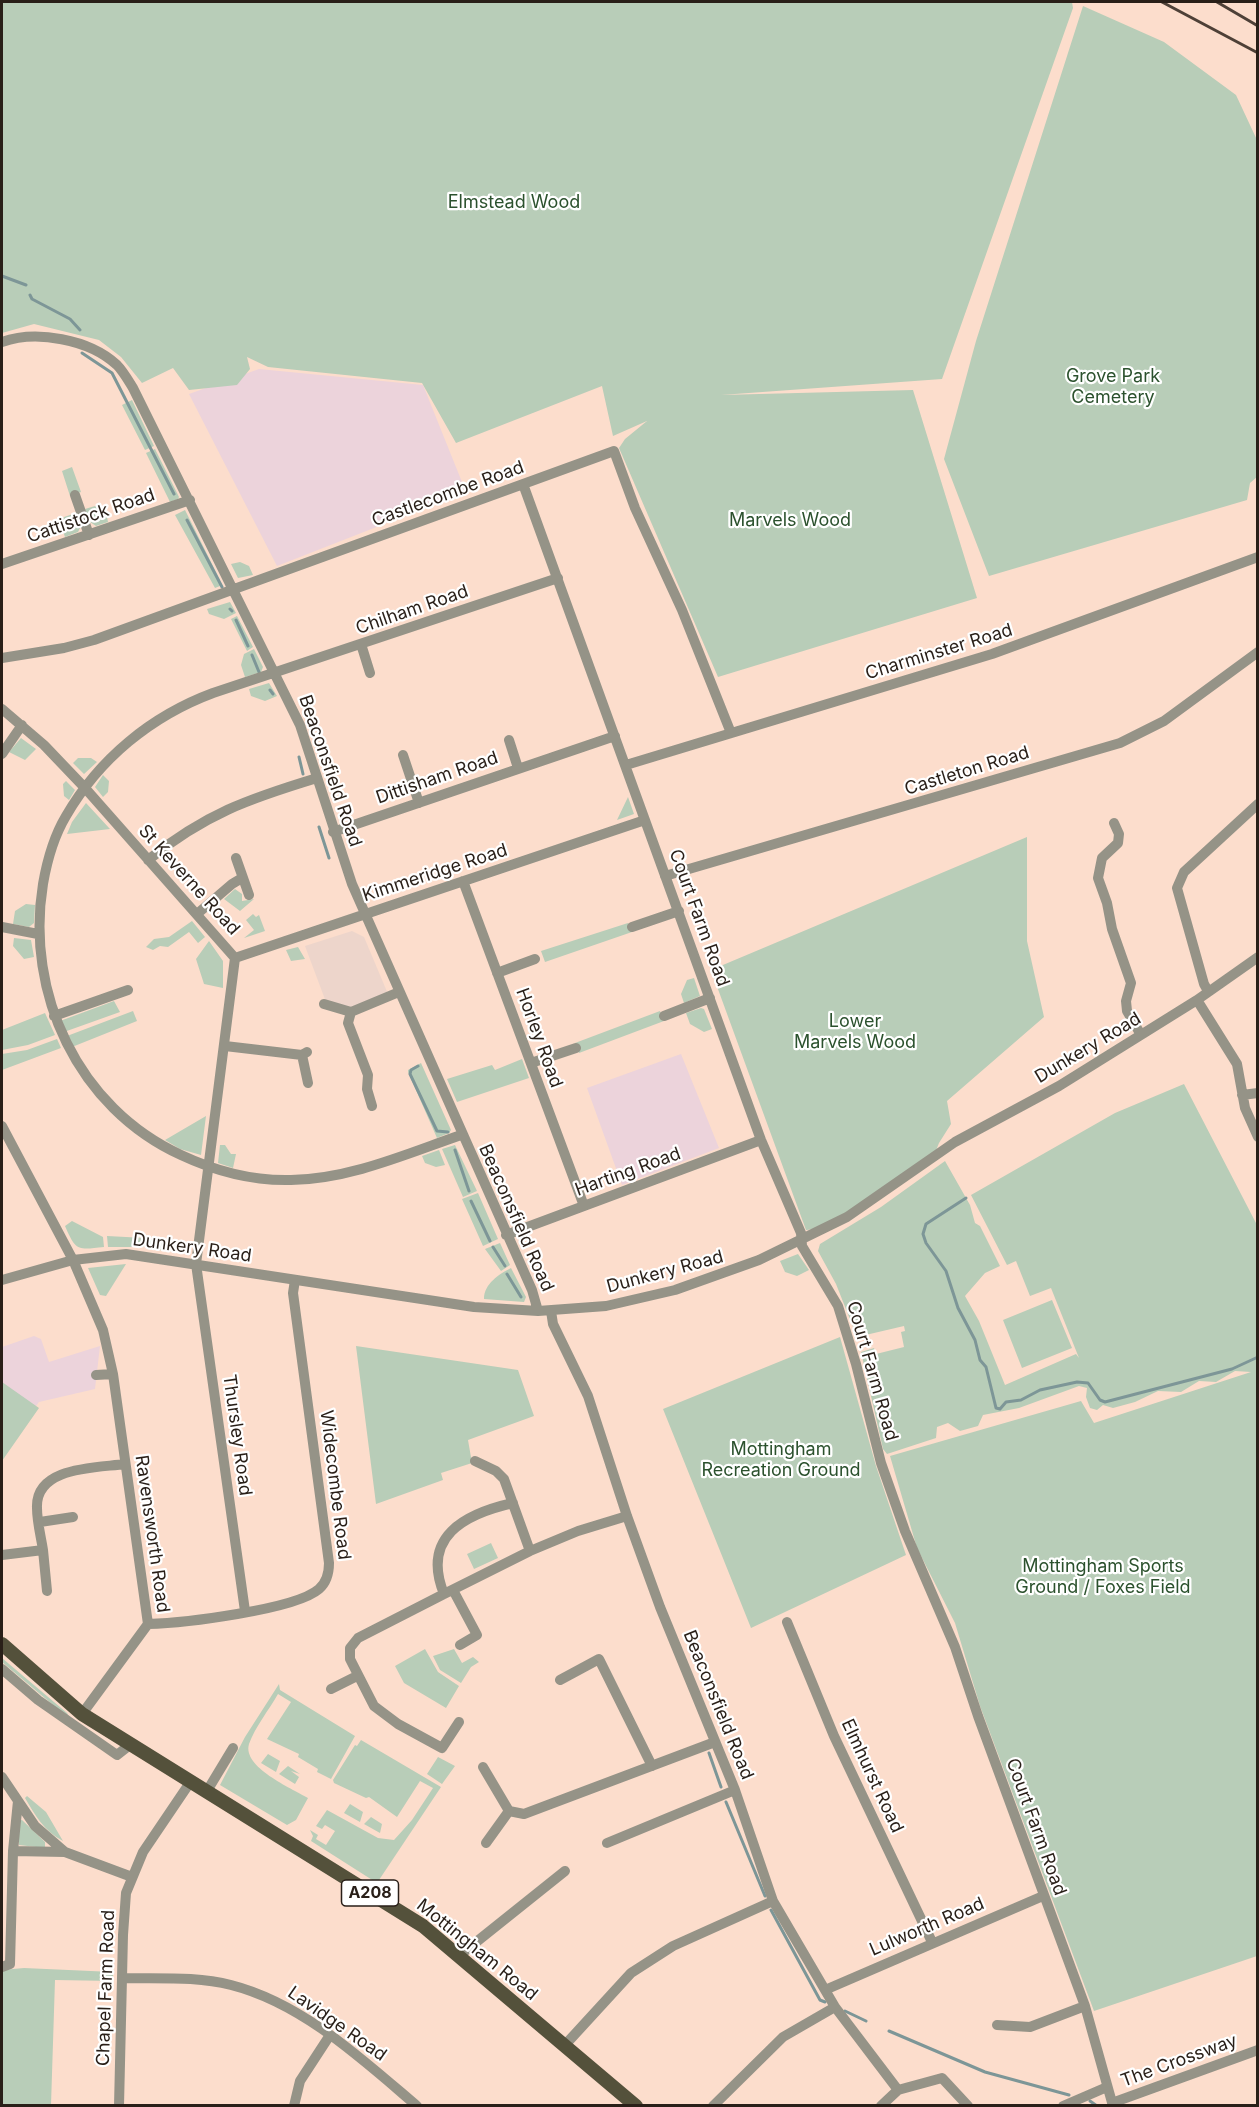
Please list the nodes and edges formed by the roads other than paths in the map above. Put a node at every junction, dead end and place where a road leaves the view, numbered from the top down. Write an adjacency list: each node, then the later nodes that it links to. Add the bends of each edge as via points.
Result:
1 (2, 342): 4 (street, Beaconsfield Road, via 41,336 90,349 116,365 133,388)
2 (523, 484): 8 (street, Court Farm Road); 9 (street, Castlecombe Road); 17 (street, Castlecombe Road, via 614,451)
3 (75, 495): 5 (street)
4 (190, 500): 5 (street, Cattistock Road); 9 (street, Beaconsfield Road)
5 (89, 535): 7 (street, Cattistock Road)
6 (1257, 557): 17 (street, Charminster Road, via 992,654)
7 (2, 564)
8 (558, 578): 10 (street, Chilham Road); 18 (street, Court Farm Road)
9 (235, 590): 12 (street, Castlecombe Road, via 93,640); 13 (street, Beaconsfield Road)
10 (361, 644): 13 (street, Chilham Road); 14 (street)
11 (1257, 652): 33 (street, Castleton Road, via 1164,722 1120,743)
12 (2, 658)
13 (276, 673): 24 (street, Beaconsfield Road, via 300,725); 25 (street, Chilham Road, via 189,702 168,713 121,747)
14 (370, 673)
15 (2, 709): 16 (street, St Keverne Road)
16 (22, 725): 20 (street); 25 (street, St Keverne Road)
17 (731, 733): 22 (street, Charminster Road)
18 (615, 736): 22 (street, Court Farm Road); 23 (street, Dittisham Road)
19 (509, 740): 23 (street, Dittisham Road)
20 (2, 754)
21 (403, 755): 26 (street)
22 (626, 765): 28 (street, Court Farm Road)
23 (518, 768): 26 (street, Dittisham Road)
24 (317, 778): 30 (street, Beaconsfield Road); 32 (street, via 225,808 197,823)
25 (85, 788): 32 (street, St Keverne Road); 42 (street, Chilham Road, via 55,840 45,873)
26 (419, 803): 30 (street, Dittisham Road)
27 (1257, 804): 48 (street, via 1184,872 1177,888)
28 (645, 820): 33 (street, Court Farm Road); 35 (street, Kimmeridge Road)
29 (1114, 823): 56 (street, via 1118,843 1102,858 1098,878 1131,983 1127,1011)
30 (333, 832): 39 (street, Beaconsfield Road)
31 (236, 858): 34 (street)
32 (148, 860): 38 (street, St Keverne Road)
33 (665, 876): 37 (street, Court Farm Road)
34 (242, 878): 36 (street); 38 (street)
35 (464, 881): 39 (street, Kimmeridge Road); 46 (street, Horley Road)
36 (249, 895)
37 (678, 911): 41 (street); 50 (street, Court Farm Road)
38 (197, 914): 44 (street, St Keverne Road)
39 (365, 914): 44 (street, Kimmeridge Road); 49 (street, Beaconsfield Road)
40 (2, 927): 42 (street)
41 (632, 927)
42 (38, 934): 53 (street, Chilham Road)
43 (1257, 957): 48 (street, Dunkery Road)
44 (235, 958): 57 (street, St Keverne Road)
45 (536, 959): 46 (street)
46 (497, 973): 59 (street, Horley Road)
47 (128, 990): 53 (street)
48 (1208, 991): 51 (street, Dunkery Road)
49 (399, 992): 55 (street); 65 (street, Beaconsfield Road)
50 (710, 998): 54 (street); 67 (street, Court Farm Road)
51 (1197, 1000): 56 (street, Dunkery Road); 62 (street, via 1237,1064)
52 (324, 1004): 55 (street)
53 (54, 1016): 68 (street, Chilham Road, via 78,1064 123,1117 164,1146)
54 (664, 1016)
55 (349, 1018): 63 (street, via 369,1074 367,1089)
56 (1141, 1035): 71 (street, Dunkery Road, via 1059,1086 955,1142 872,1201)
57 (225, 1046): 60 (street, via 305,1054); 68 (street, St Keverne Road)
58 (576, 1048): 59 (street)
59 (531, 1064): 69 (street, Horley Road)
60 (308, 1083)
61 (1257, 1093): 62 (street)
62 (1242, 1095): 66 (street)
63 (372, 1106)
64 (2, 1126): 72 (street, Ravensworth Road)
65 (461, 1135): 68 (street, Chilham Road, via 350,1172 320,1178 262,1178); 70 (street, Beaconsfield Road)
66 (1257, 1137)
67 (761, 1140): 69 (street, Harting Road); 71 (street, Court Farm Road)
68 (209, 1167): 73 (street, St Keverne Road)
69 (584, 1206): 70 (street, Harting Road)
70 (506, 1235): 76 (street, Beaconsfield Road)
71 (802, 1240): 77 (street, Dunkery Road, via 675,1290 606,1306); 122 (street, Court Farm Road, via 838,1306 881,1463 905,1531 955,1647)
72 (73, 1260): 73 (street, Dunkery Road, via 126,1254); 74 (street, Dunkery Road); 78 (street, Ravensworth Road, via 103,1330)
73 (196, 1264): 75 (street, Dunkery Road); 93 (street, Thursley Road)
74 (2, 1280)
75 (295, 1280): 76 (street, Dunkery Road, via 474,1307); 93 (street, Widecombe Road, via 293,1293 328,1573 313,1593)
76 (538, 1311): 77 (street, Dunkery Road)
77 (550, 1311): 85 (street, Beaconsfield Road, via 594,1413)
78 (113, 1374): 79 (street); 82 (street, Ravensworth Road)
79 (96, 1375)
80 (492, 1454): 83 (street)
81 (475, 1461): 83 (street)
82 (125, 1464): 87 (street, via 50,1479 38,1498); 95 (street, Ravensworth Road)
83 (486, 1465): 84 (street, via 504,1479)
84 (513, 1503): 89 (street); 92 (street, via 466,1520 449,1532 439,1548 436,1575)
85 (627, 1516): 89 (street); 104 (street, Beaconsfield Road)
86 (73, 1517): 87 (street)
87 (39, 1522): 88 (street)
88 (43, 1550): 90 (street); 91 (street)
89 (530, 1551): 92 (street)
90 (2, 1555)
91 (47, 1591)
92 (449, 1592): 97 (street, via 477,1635); 99 (street, via 358,1638 349,1653)
93 (245, 1611): 95 (street, Widecombe Road)
94 (787, 1622): 124 (street, Elmhurst Road, via 834,1736)
95 (148, 1624): 102 (street, Ravensworth Road)
96 (2, 1644): 102 (main road, Mottingham Road / A208)
97 (460, 1645)
98 (2, 1669): 105 (street, via 54,1712 117,1755)
99 (357, 1676): 101 (street); 103 (street, via 374,1706 442,1748)
100 (560, 1680): 107 (street, via 599,1659)
101 (331, 1689)
102 (82, 1714): 105 (main road, Mottingham Road / A208)
103 (459, 1722)
104 (716, 1742): 107 (street); 111 (street, Beaconsfield Road)
105 (131, 1744): 110 (main road, Mottingham Road / A208)
106 (233, 1748): 112 (street)
107 (652, 1766): 114 (street, via 524,1814)
108 (483, 1767): 114 (street)
109 (2, 1777): 113 (street)
110 (191, 1781): 112 (main road, Mottingham Road / A208); 120 (street, Chapel Farm Road, via 143,1852)
111 (735, 1790): 116 (street); 123 (street, Beaconsfield Road)
112 (207, 1791): 125 (main road, Mottingham Road / A208, via 423,1926)
113 (18, 1801): 117 (street); 118 (street, via 41,1833)
114 (509, 1812): 115 (street)
115 (486, 1843)
116 (608, 1843)
117 (13, 1851): 118 (street); 121 (street)
118 (64, 1852): 120 (street)
119 (566, 1871): 125 (street)
120 (132, 1876): 127 (street, Chapel Farm Road, via 123,1908)
121 (7, 1878): 126 (street, via 10,1964)
122 (1043, 1896): 124 (street, Lulworth Road); 129 (street, Court Farm Road)
123 (773, 1900): 128 (street, Beaconsfield Road); 133 (street, via 673,1946 631,1973)
124 (932, 1942): 128 (street, Lulworth Road)
125 (460, 1955): 133 (main road, Mottingham Road / A208)
126 (2, 1966)
127 (122, 1978): 132 (street, Lavidge Road, via 207,1980 230,1985 285,2006); 139 (street, Chapel Farm Road)
128 (825, 1990): 130 (street, Beaconsfield Road)
129 (1085, 2006): 131 (street, via 1030,2027); 135 (street, Court Farm Road)
130 (835, 2007): 136 (street, Beaconsfield Road); 142 (street, via 783,2037)
131 (997, 2025)
132 (330, 2035): 140 (street, via 300,2081); 141 (street, Lavidge Road)
133 (565, 2045): 138 (main road, Mottingham Road / A208)
134 (1257, 2050): 137 (street, The Crossway)
135 (1107, 2087): 137 (street, Court Farm Road); 145 (street)
136 (898, 2090): 143 (street); 144 (street, via 942,2078)
137 (1112, 2104)
138 (635, 2105)
139 (119, 2106)
140 (294, 2106)
141 (417, 2106)
142 (713, 2106)
143 (881, 2106)
144 (968, 2106)
145 (1063, 2106)

